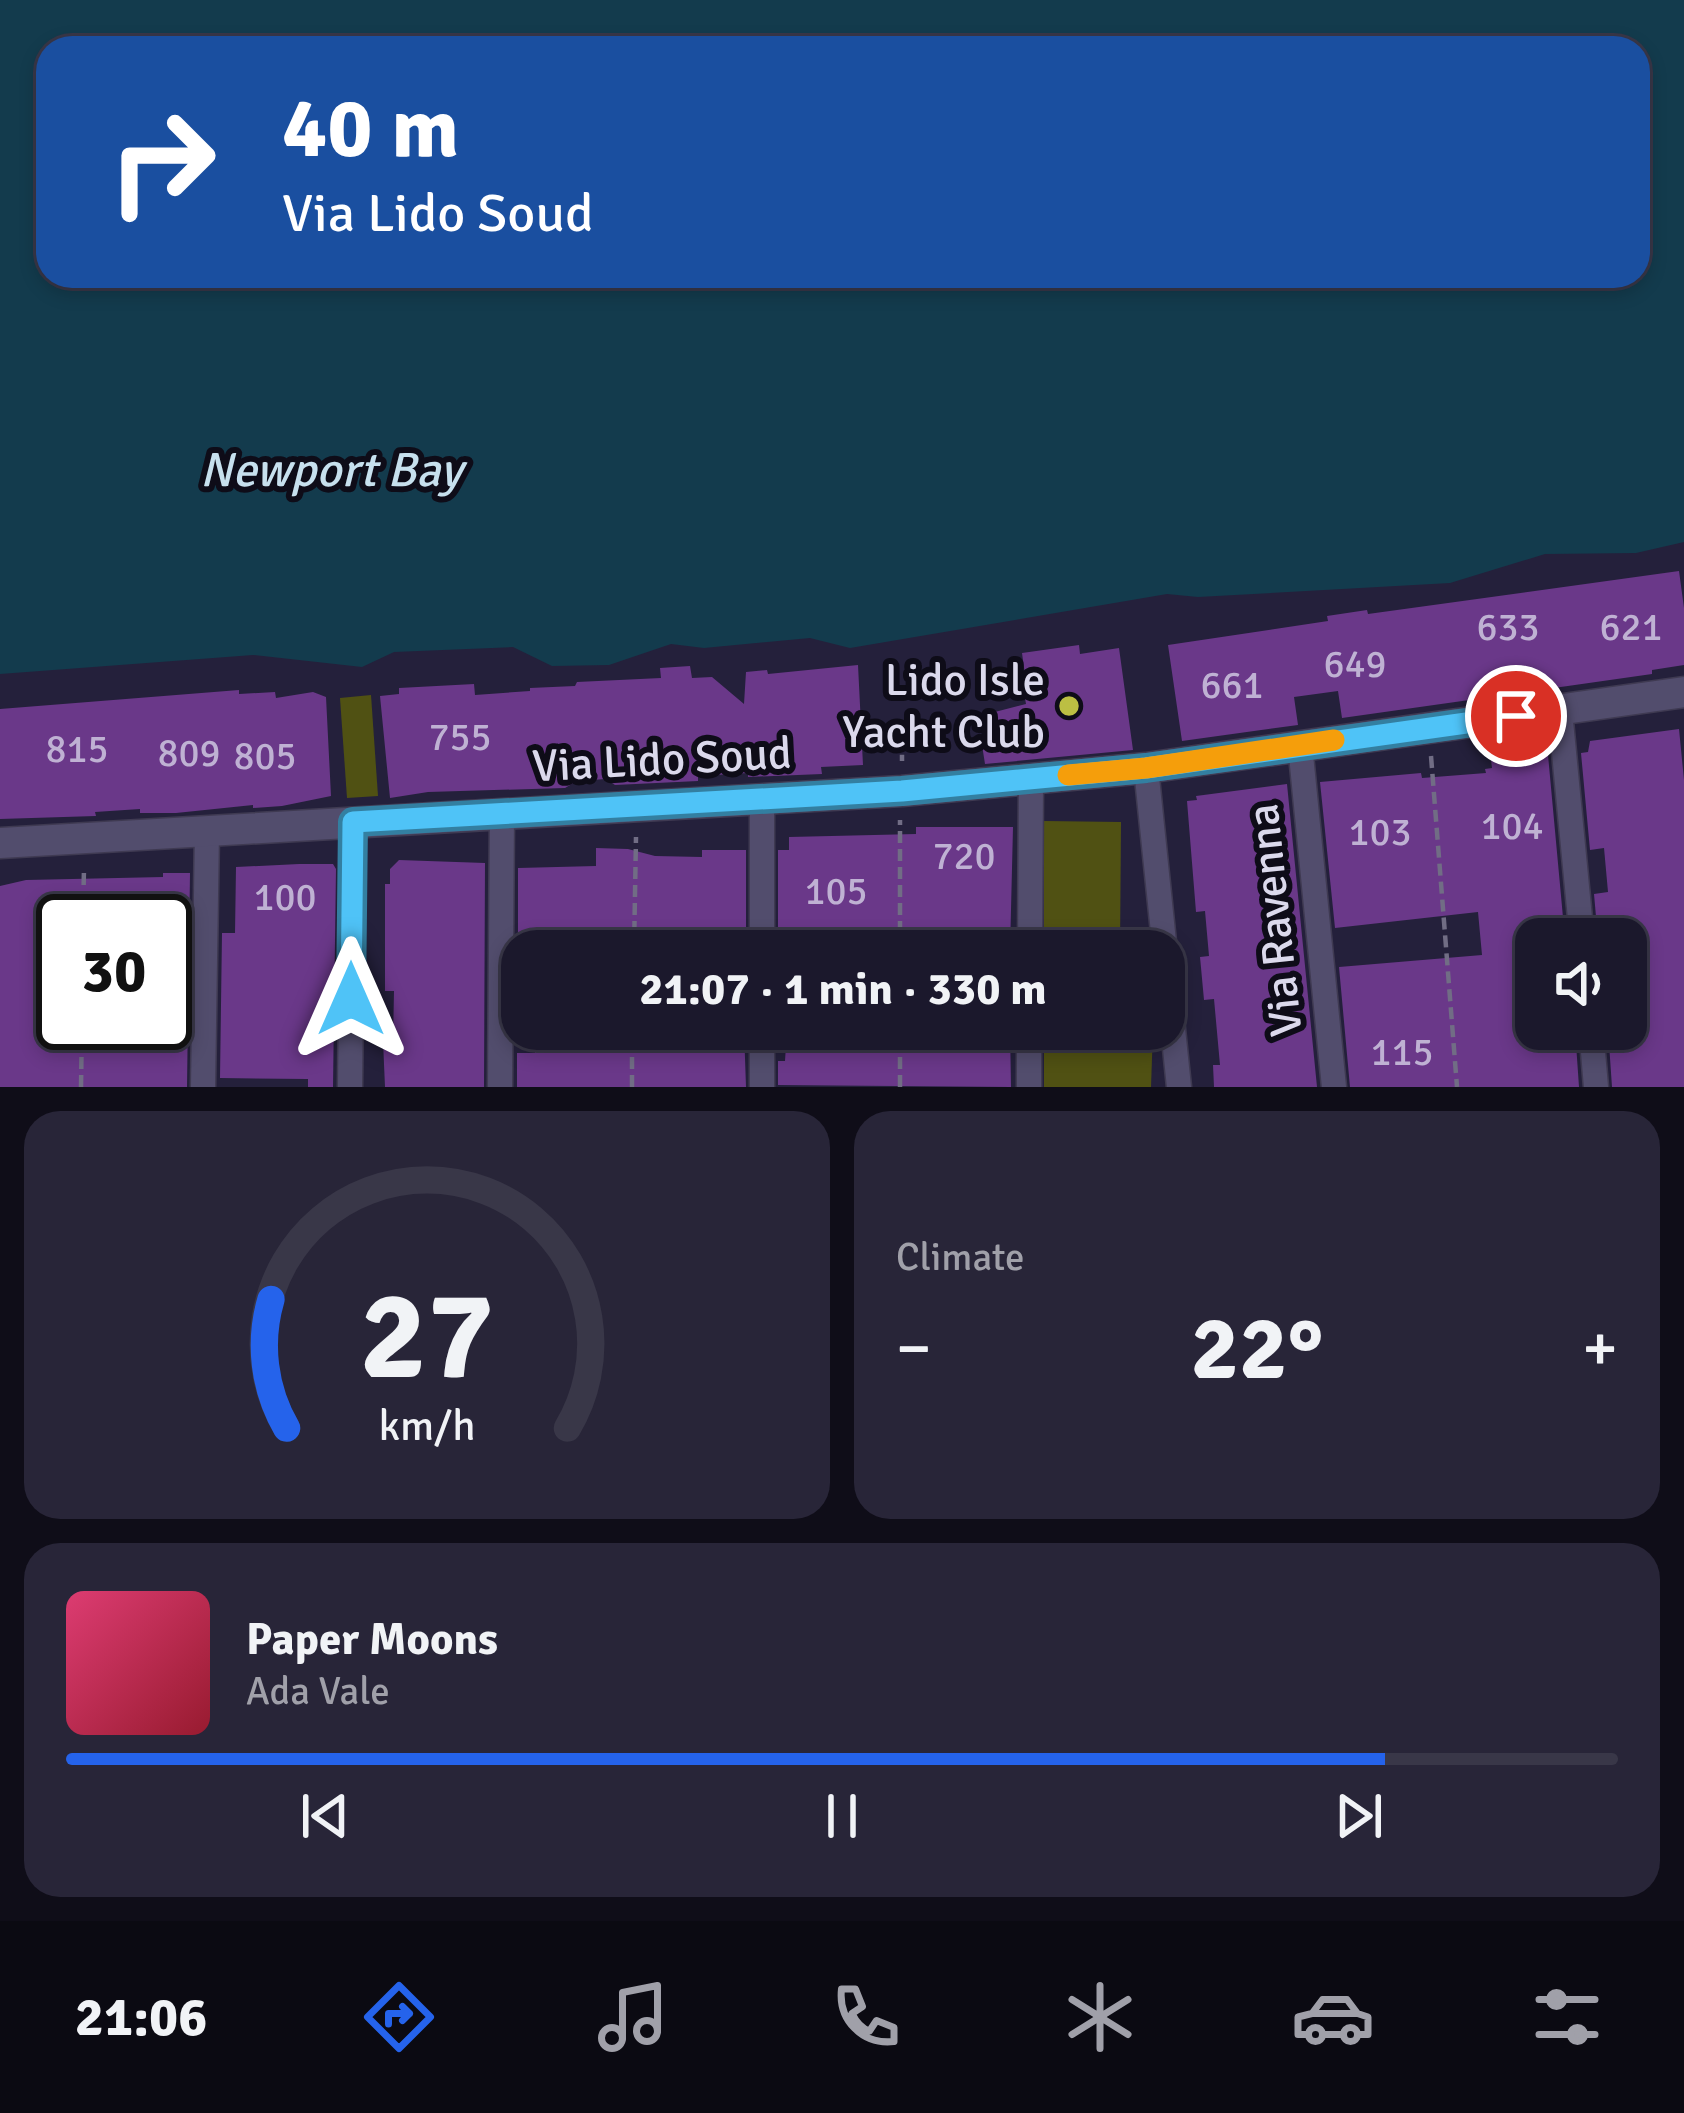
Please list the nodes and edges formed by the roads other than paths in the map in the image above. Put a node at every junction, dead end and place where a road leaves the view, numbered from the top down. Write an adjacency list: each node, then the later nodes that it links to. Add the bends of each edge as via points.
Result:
1 (1684, 692): 2 (street, Via Lido Soud)
2 (1560, 710): 3 (street, Via Lido Soud); 11 (street)
3 (1300, 745): 4 (street, Via Lido Soud); 23 (street, Via Ravenna)
4 (1146, 768): 5 (street, Via Lido Soud); 22 (street)
5 (1031, 778): 6 (street, Via Lido Soud); 13 (street)
6 (762, 800): 7 (street, Via Lido Soud); 12 (street)
7 (502, 813): 8 (street, Via Lido Soud); 19 (street)
8 (353, 822): 9 (street, Via Lido Soud); 18 (street)
9 (206, 831): 10 (street, Via Lido Soud); 17 (street)
10 (0, 843)
11 (1580, 918)
12 (762, 930)
13 (1030, 930)
14 (762, 1050): 20 (street)
15 (1029, 1050): 21 (street)
16 (1593, 1050): 24 (street)
17 (203, 1087)
18 (350, 1087)
19 (500, 1087)
20 (762, 1087)
21 (1029, 1087)
22 (1179, 1087)
23 (1334, 1087)
24 (1596, 1087)

